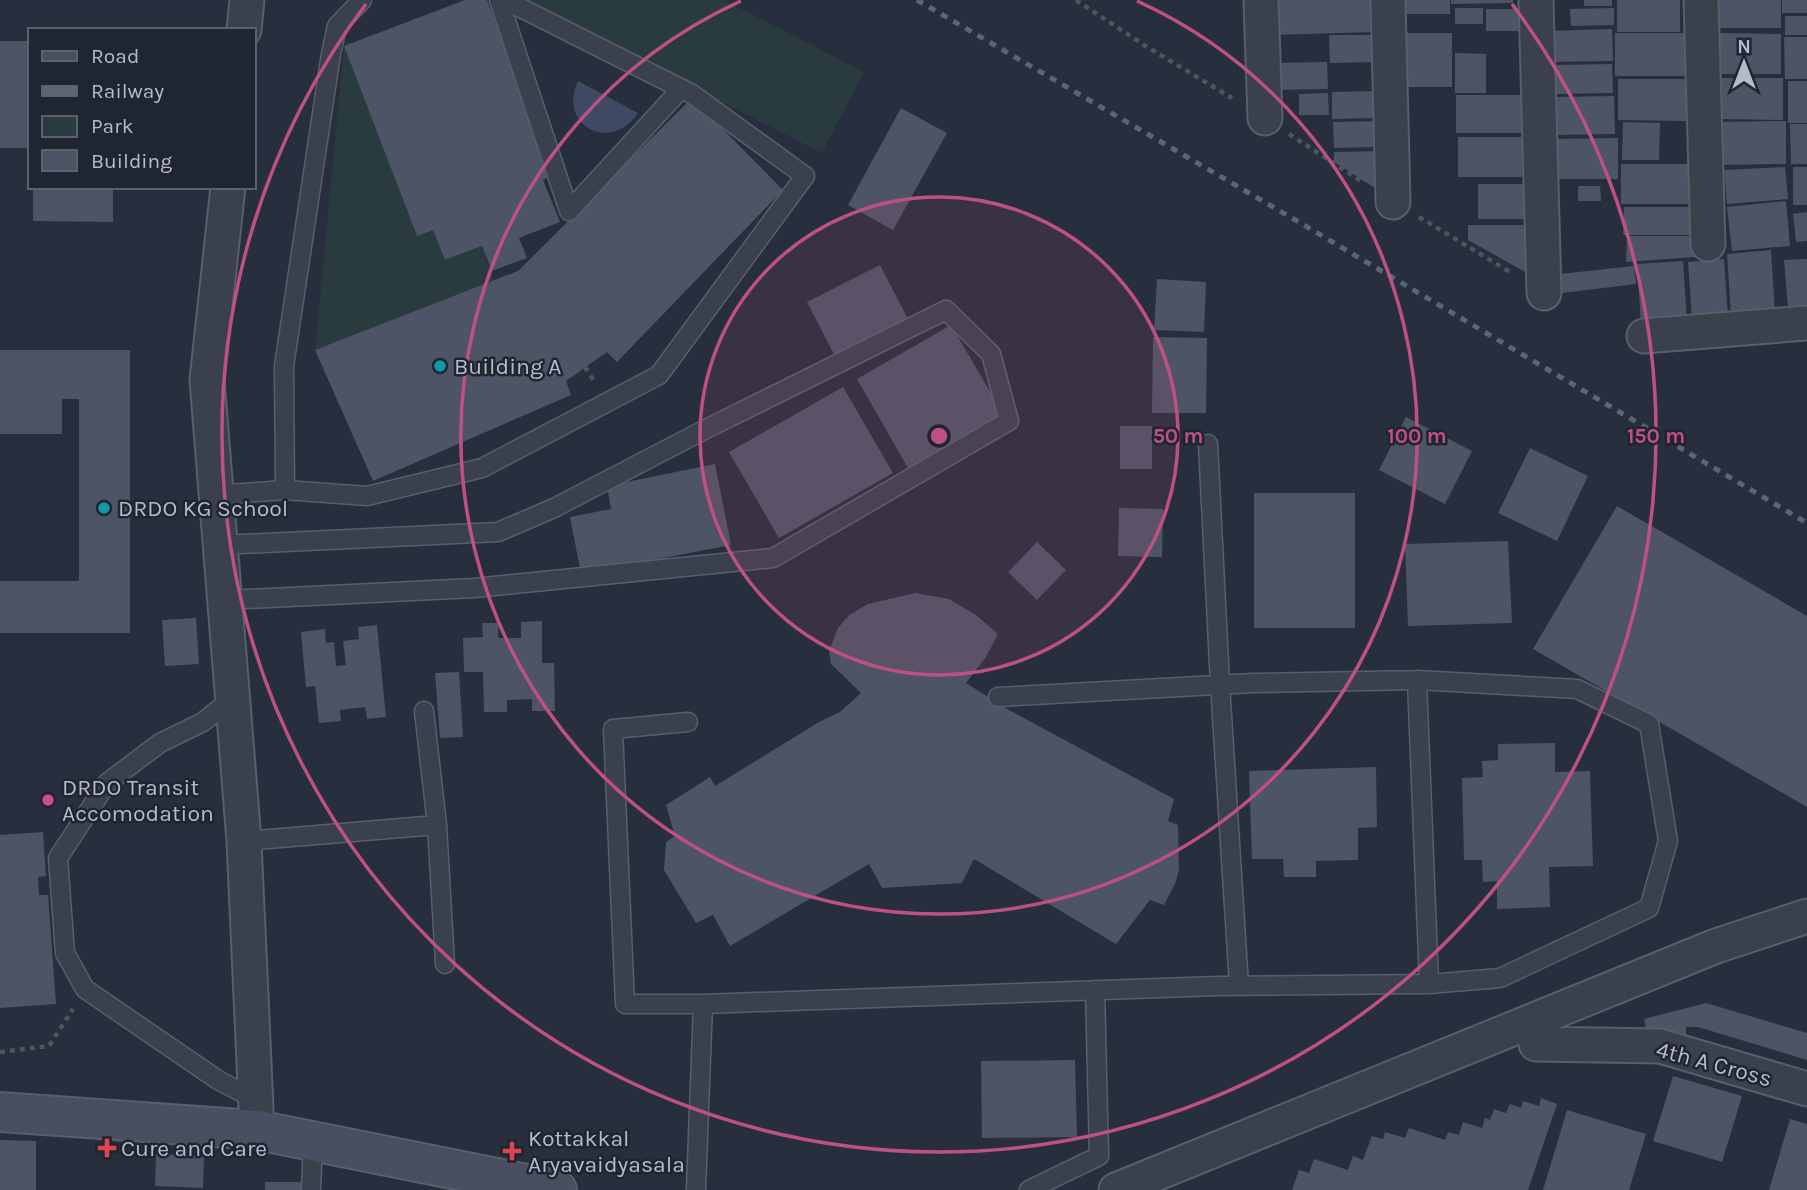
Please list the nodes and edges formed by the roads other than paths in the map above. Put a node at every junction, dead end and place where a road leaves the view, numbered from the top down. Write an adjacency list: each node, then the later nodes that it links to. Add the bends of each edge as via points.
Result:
1 (247, 0): 9 (street)
2 (362, 0): 19 (lane, via 337,26 331,54 284,366)
3 (499, 0): 10 (lane, via 569,211)
4 (505, 0): 10 (lane)
5 (1261, 0): 11 (street)
6 (1388, 0): 13 (street)
7 (1536, 0): 15 (street)
8 (1701, 0): 14 (street)
9 (244, 28)
10 (681, 89): 19 (lane, via 804,176 659,375 482,468 367,496)
11 (1265, 118)
12 (228, 189): 20 (street, via 207,380)
13 (1393, 202)
14 (1707, 244)
15 (1544, 293)
16 (1807, 323): 17 (street)
17 (1644, 336)
18 (1208, 444): 24 (lane)
19 (285, 490): 20 (lane)
20 (217, 495): 21 (street)
21 (221, 545): 22 (street); 22 (lane, via 498,532 946,310 991,354 1009,421 774,558 474,588)
22 (226, 600): 26 (street)
23 (1417, 680): 24 (lane); 33 (lane); 33 (lane, via 1577,689 1649,724 1668,841 1649,908 1500,978)
24 (1220, 684): 25 (lane); 34 (lane)
25 (998, 696)
26 (234, 697): 30 (street); 40 (lane, via 107,783 58,858 65,953 85,989 218,1080)
27 (424, 711): 29 (lane)
28 (688, 722): 36 (lane, via 613,729 625,1004)
29 (437, 825): 30 (lane); 32 (lane)
30 (244, 841): 40 (street)
31 (1807, 916): 46 (street, via 1716,946)
32 (445, 964)
33 (1429, 984): 34 (lane)
34 (1239, 986): 35 (lane)
35 (1095, 990): 36 (lane); 45 (lane, via 1099,1156)
36 (703, 1004): 44 (lane)
37 (1536, 1044): 38 (street, 4th A Cross, via 1660,1046)
38 (1807, 1089)
39 (0, 1112): 40 (main road)
40 (256, 1115): 41 (main road)
41 (313, 1142): 42 (lane); 43 (main road)
42 (311, 1190)
43 (557, 1190)
44 (696, 1190)
45 (1029, 1190)
46 (1116, 1190)

